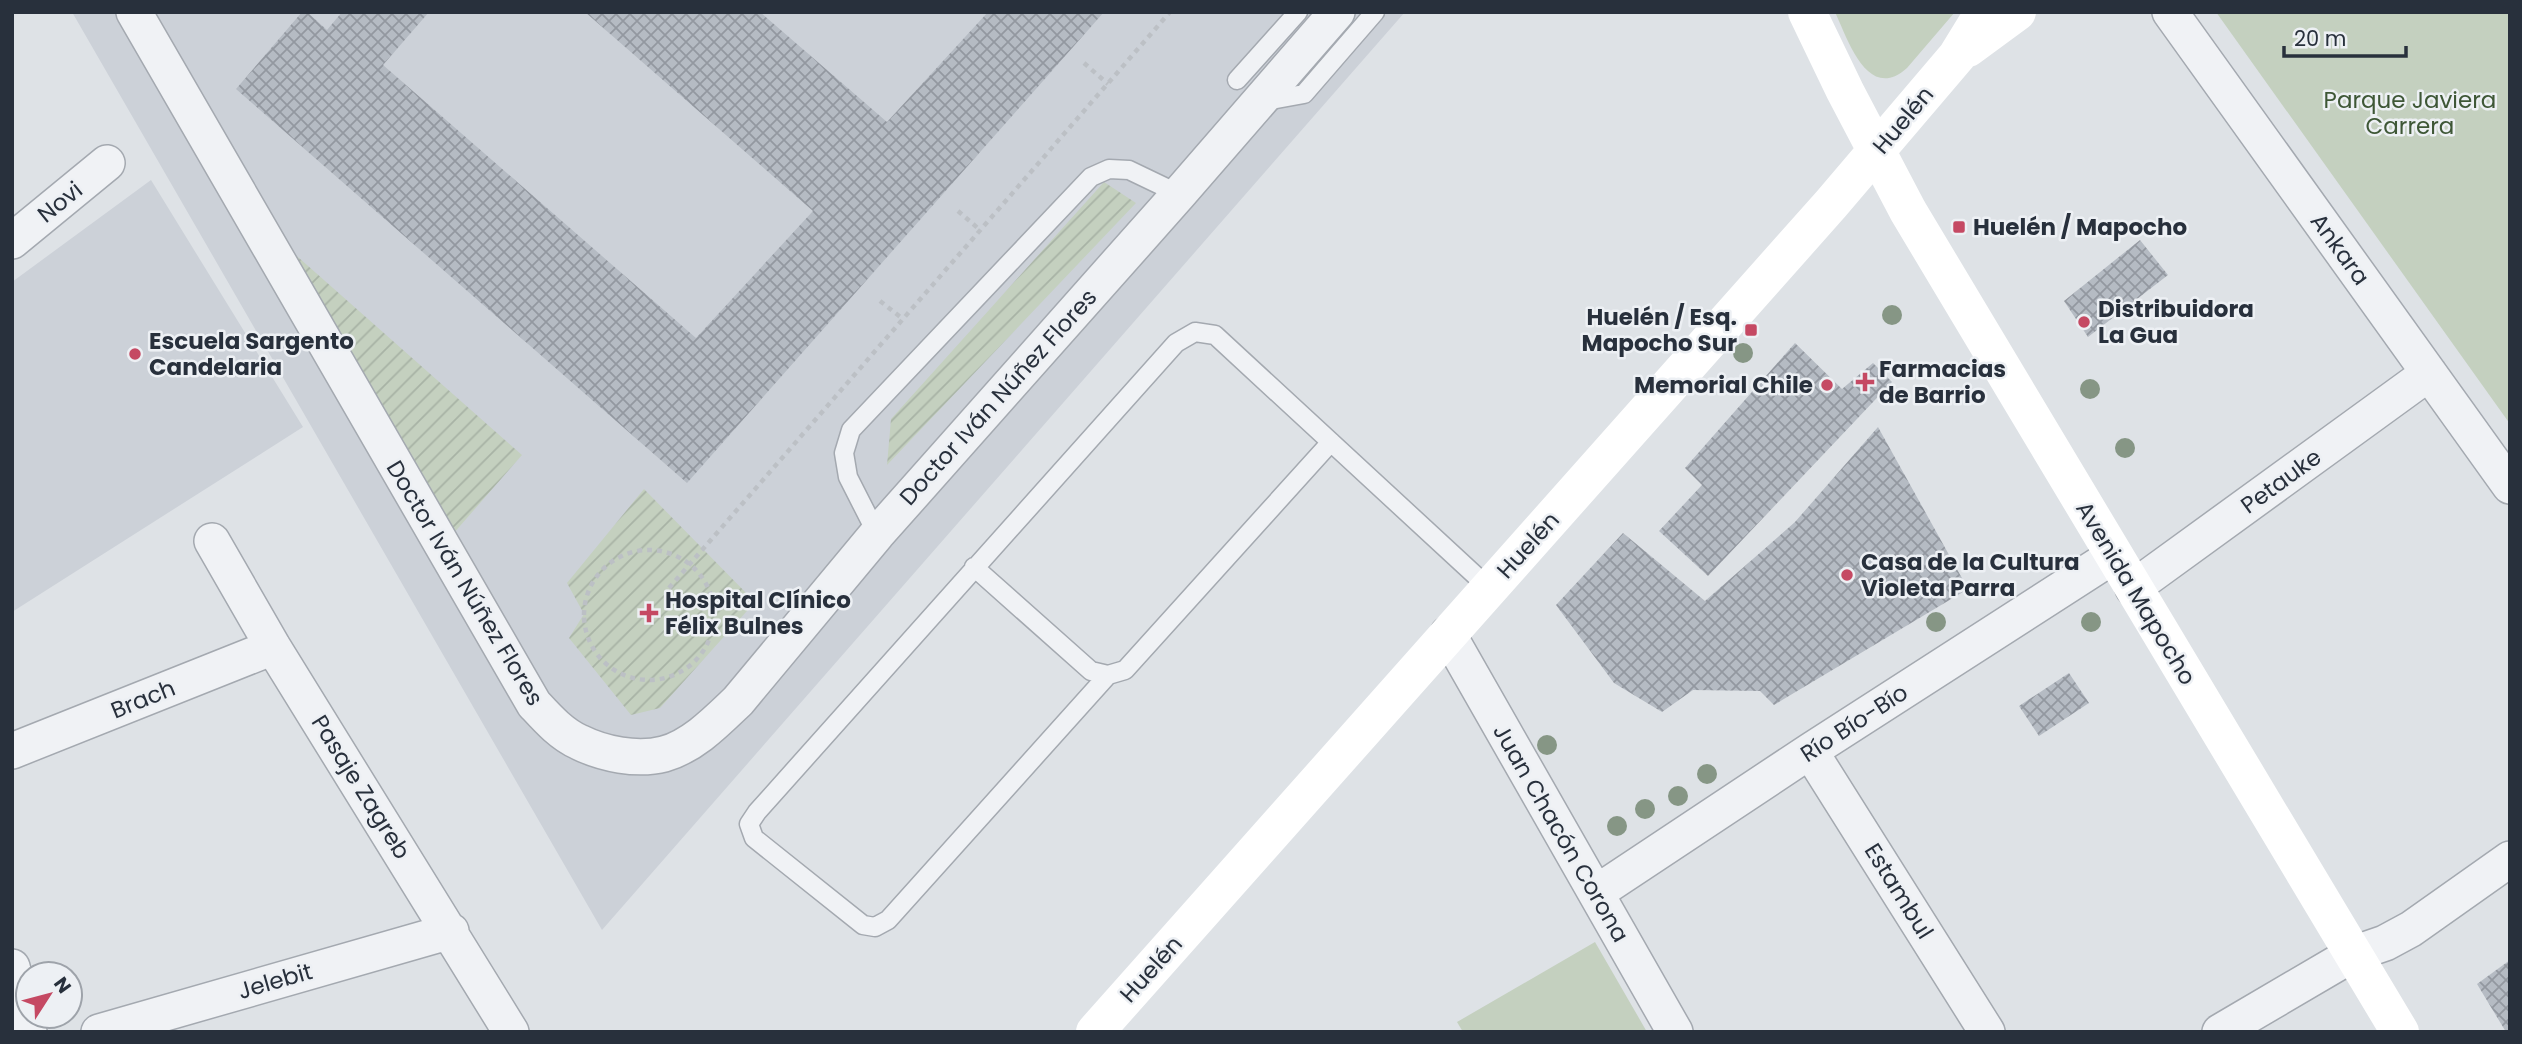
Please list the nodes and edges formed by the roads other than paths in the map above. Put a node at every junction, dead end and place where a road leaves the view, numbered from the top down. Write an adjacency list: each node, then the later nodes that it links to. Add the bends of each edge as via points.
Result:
1 (134, 12): 18 (street, Doctor Iván Núñez Flores, via 534,704 578,742 634,756 663,754 689,742 738,701)
2 (1298, 12): 10 (lane)
3 (1337, 12): 10 (street, Doctor Iván Núñez Flores)
4 (1375, 12): 10 (lane, via 1304,93)
5 (1807, 12): 11 (main road, Avenida Mapocho)
6 (1984, 12): 9 (main road, Huelén)
7 (2017, 12): 9 (main road, Huelén)
8 (2170, 12): 15 (street, Ankara)
9 (1957, 55): 11 (main road, Huelén)
10 (1248, 91): 13 (street, Doctor Iván Núñez Flores)
11 (1876, 152): 20 (main road, Avenida Mapocho); 22 (main road, Huelén)
12 (107, 163): 14 (street, Novi)
13 (1180, 194): 18 (street, Doctor Iván Núñez Flores); 18 (lane, via 1129,170 1109,169 1091,177 851,430 844,453 848,477)
14 (12, 241)
15 (2429, 373): 17 (street, Ankara); 23 (street, Petauke)
16 (1331, 442): 21 (lane, via 1215,335 1195,332 1176,343); 22 (lane); 26 (lane, via 1125,670)
17 (2510, 486)
18 (877, 534)
19 (212, 541): 25 (street, Pasaje Zagreb)
20 (2113, 556): 23 (main road, Avenida Mapocho); 28 (street, Río Bío-Bío)
21 (974, 567): 26 (lane, via 1091,671); 26 (lane, via 757,812 749,824 754,838 863,925 875,927 888,920)
22 (1489, 588): 24 (main road, Huelén)
23 (2133, 588): 32 (main road, Avenida Mapocho)
24 (1448, 634): 30 (street, Juan Chacón Corona); 37 (main road, Huelén)
25 (273, 647): 27 (street, Brach); 31 (street, Pasaje Zagreb)
26 (1108, 675)
27 (12, 751)
28 (1810, 751): 30 (street, Río Bío-Bío); 39 (street, Estambul)
29 (2510, 859): 32 (street, via 2411,929)
30 (1596, 893): 38 (street, Juan Chacón Corona)
31 (451, 931): 35 (street, Jelebit); 36 (street, Pasaje Zagreb)
32 (2353, 954): 40 (street); 41 (main road, Avenida Mapocho)
33 (12, 967): 34 (street)
34 (29, 1032)
35 (99, 1032)
36 (511, 1032)
37 (1095, 1032)
38 (1675, 1032)
39 (1987, 1032)
40 (2220, 1032)
41 (2400, 1032)

